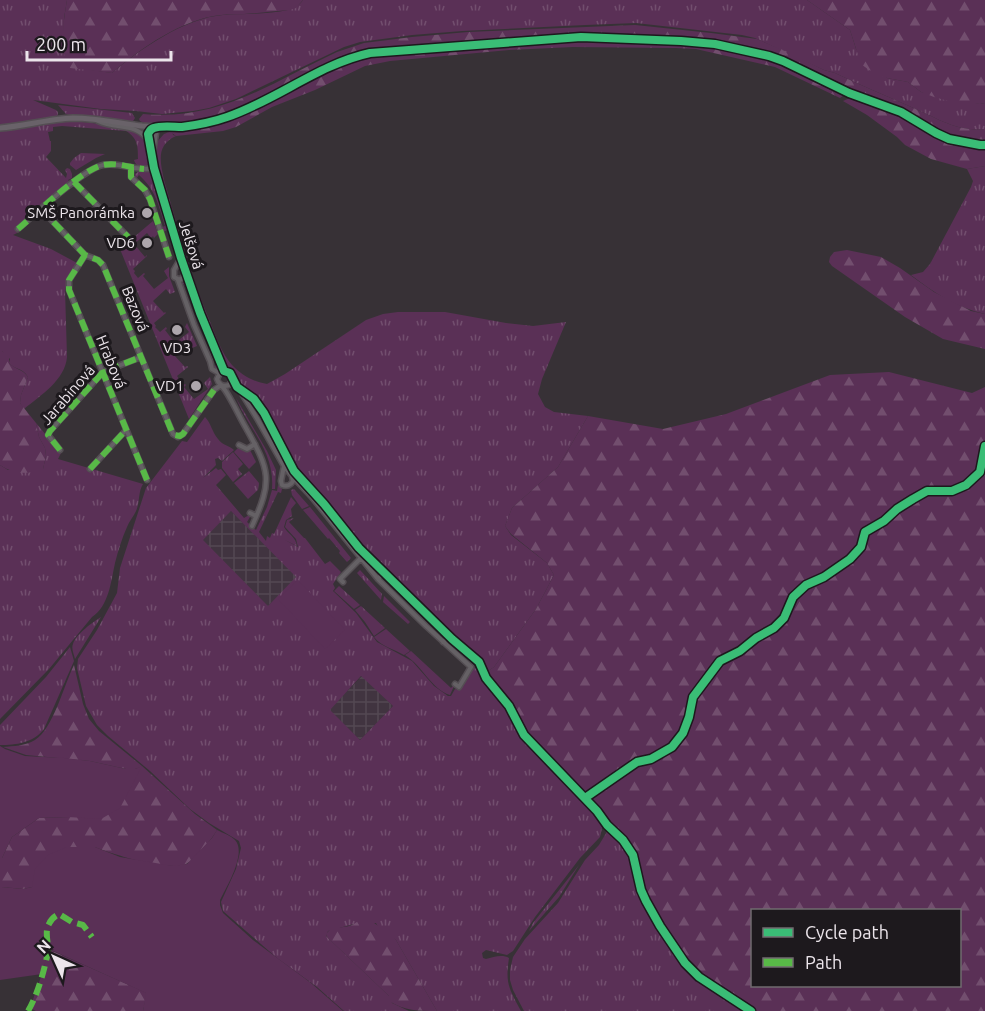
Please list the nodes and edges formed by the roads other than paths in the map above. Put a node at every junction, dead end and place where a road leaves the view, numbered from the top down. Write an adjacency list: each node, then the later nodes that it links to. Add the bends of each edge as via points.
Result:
1 (97, 121): 2 (street); 3 (street, via 64,119); 4 (street, via 136,129)
2 (156, 127): 4 (street, Jelšová, via 149,132); 5 (street, via 225,118 327,68 370,53 616,38 701,42 769,56 901,112 949,139); 6 (street)
3 (0, 128)
4 (150, 143): 6 (street, Jelšová)
5 (985, 145)
6 (152, 156): 8 (street, Jelšová)
7 (131, 167): 8 (street); 9 (street, via 101,165); 14 (street, Jelšová, via 132,177 150,199)
8 (154, 168): 15 (street, Jelšová)
9 (74, 182): 10 (street); 12 (street)
10 (41, 209): 11 (street); 13 (street, Bazová)
11 (18, 229)
12 (129, 238)
13 (85, 255): 18 (street, Bazová, via 103,265); 20 (street, Hrabová, via 69,280 69,290)
14 (169, 257)
15 (181, 258): 16 (street, Jelšová); 17 (street, Jelšová, via 173,273)
16 (186, 274): 17 (street, Jelšová); 19 (street, Jelšová)
17 (178, 280): 21 (street, Jelšová, via 212,369)
18 (141, 357): 20 (street, Jarabinová); 25 (street, Bazová, via 175,435 183,434)
19 (224, 371): 21 (street); 23 (street, via 230,373)
20 (103, 372): 27 (street, Hrabová); 30 (street, Jarabinová, via 48,432)
21 (219, 373): 22 (street)
22 (217, 379): 24 (street); 25 (street)
23 (230, 383): 24 (street); 26 (street); 31 (street, via 237,387)
24 (220, 385): 25 (street); 26 (street)
25 (214, 390)
26 (229, 396): 28 (street)
27 (126, 430): 32 (street); 34 (street, Hrabová)
28 (255, 444): 29 (street, via 247,449); 36 (street, via 266,479 265,496)
29 (239, 446)
30 (60, 450)
31 (284, 465): 33 (street); 33 (street, via 280,482 291,484)
32 (90, 469)
33 (291, 476): 38 (street)
34 (147, 480)
35 (250, 513): 36 (street)
36 (256, 516): 37 (street)
37 (252, 526)
38 (360, 559): 40 (street); 41 (street, via 340,579)
39 (384, 572): 40 (street)
40 (378, 579): 43 (street)
41 (343, 582)
42 (449, 636): 43 (street)
43 (443, 642): 44 (street, via 471,668 459,687)
44 (455, 684)

